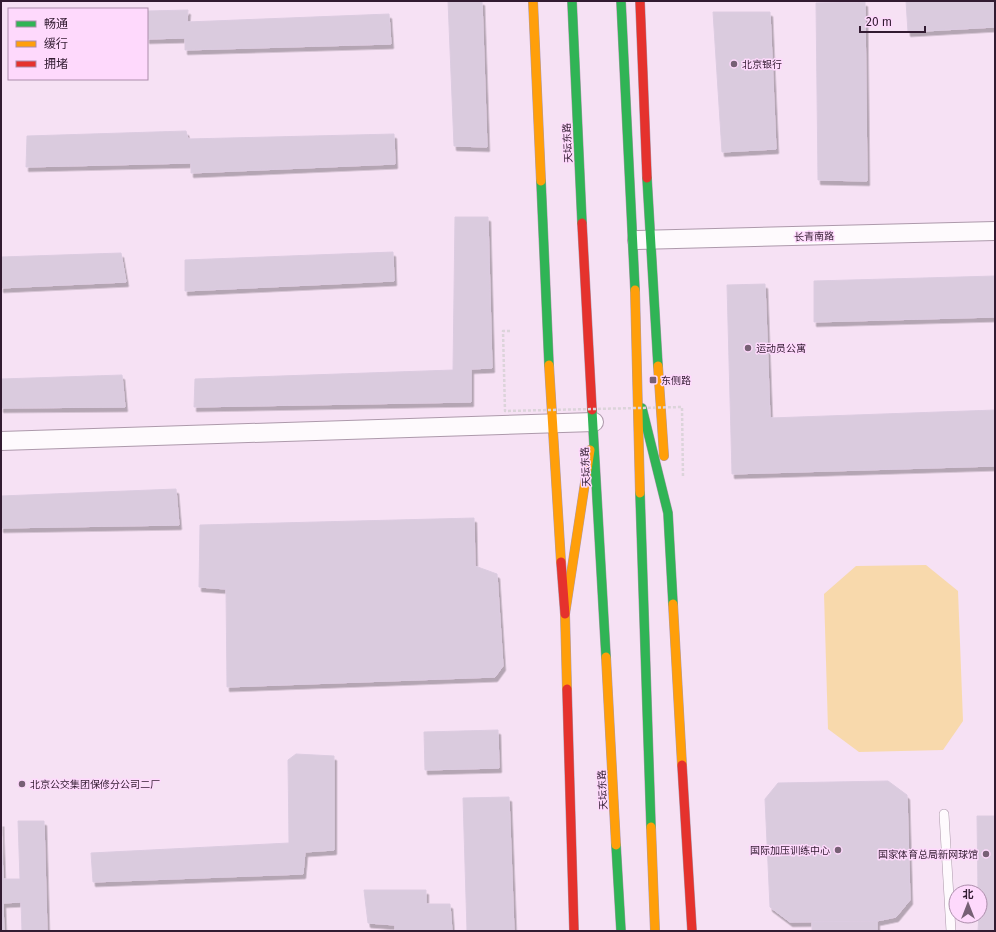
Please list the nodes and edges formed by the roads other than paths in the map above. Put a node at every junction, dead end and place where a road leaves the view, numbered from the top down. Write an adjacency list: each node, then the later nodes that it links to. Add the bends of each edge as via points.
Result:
1 (533, 1): 9 (street)
2 (572, 1): 8 (street, 天坛东路)
3 (621, 1): 6 (street)
4 (640, 1): 6 (street)
5 (995, 231): 6 (street, 长青南路)
6 (641, 240): 7 (street, via 635,298); 11 (street)
7 (636, 384): 11 (street); 16 (street)
8 (594, 422): 9 (street); 12 (street); 15 (street, 天坛东路)
9 (551, 423): 10 (street); 12 (street)
10 (1, 440)
11 (668, 513): 17 (street)
12 (565, 614): 14 (street)
13 (944, 814): 18 (lane)
14 (574, 931)
15 (621, 931)
16 (655, 931)
17 (692, 931)
18 (951, 931)

